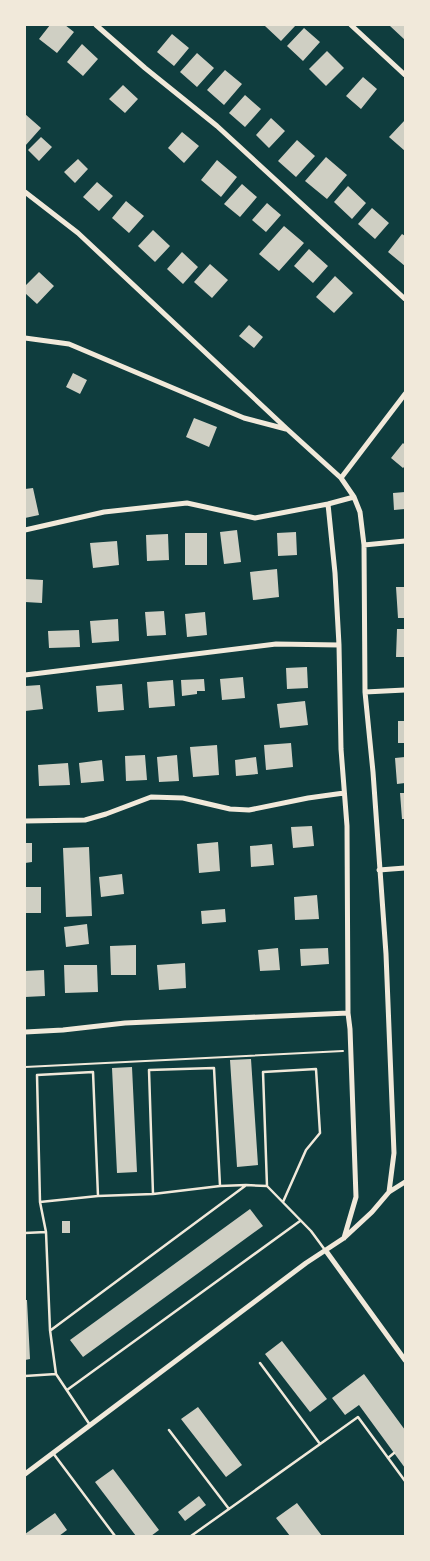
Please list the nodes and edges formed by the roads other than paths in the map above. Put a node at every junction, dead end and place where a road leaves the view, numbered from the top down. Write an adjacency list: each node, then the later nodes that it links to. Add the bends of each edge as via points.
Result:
1 (96, 25): 5 (street, via 217,126)
2 (351, 25): 3 (street)
3 (405, 75)
4 (25, 192): 8 (street, via 78,233)
5 (405, 299)
6 (25, 338): 8 (street, via 69,344 244,418)
7 (405, 394): 9 (street)
8 (287, 429): 9 (street)
9 (341, 478): 10 (street)
10 (354, 496): 11 (street); 14 (street, via 360,512)
11 (328, 504): 12 (street, via 255,518 187,503 104,512); 15 (street)
12 (25, 530)
13 (405, 541): 14 (street)
14 (364, 545): 18 (street)
15 (339, 645): 16 (street, via 276,644); 19 (street)
16 (25, 675)
17 (405, 690): 18 (street)
18 (366, 692): 22 (street)
19 (344, 794): 20 (street, via 249,810 183,798 151,797 85,820); 23 (street, via 348,852)
20 (25, 821)
21 (405, 868): 22 (street)
22 (379, 870): 29 (street, via 386,954 394,1154)
23 (348, 1013): 24 (street, via 125,1023); 37 (street, via 356,1197)
24 (25, 1032)
25 (405, 1182): 29 (street)
26 (246, 1185): 27 (lane); 28 (lane); 39 (lane)
27 (220, 1186): 30 (lane); 30 (lane, via 214,1068 149,1070)
28 (267, 1186): 33 (lane); 33 (lane, via 263,1072 316,1069 320,1133 306,1150)
29 (389, 1192): 37 (street)
30 (153, 1194): 31 (lane)
31 (98, 1196): 32 (lane); 32 (lane, via 93,1072 37,1075)
32 (40, 1202): 35 (lane)
33 (283, 1202): 34 (lane)
34 (300, 1221): 38 (lane); 44 (lane)
35 (46, 1232): 36 (lane); 39 (lane)
36 (25, 1233)
37 (344, 1238): 38 (street)
38 (326, 1251): 40 (street); 45 (street)
39 (50, 1330): 42 (lane)
40 (405, 1360)
41 (260, 1363): 47 (lane)
42 (56, 1374): 43 (lane); 44 (lane)
43 (25, 1376)
44 (67, 1390): 45 (lane)
45 (90, 1424): 48 (street)
46 (169, 1430): 53 (lane)
47 (320, 1444): 50 (lane, via 358,1417); 53 (lane)
48 (53, 1453): 51 (street); 54 (lane)
49 (394, 1453): 50 (lane)
50 (388, 1458): 52 (lane)
51 (25, 1474)
52 (405, 1481)
53 (229, 1509): 55 (lane)
54 (115, 1536)
55 (191, 1536)

